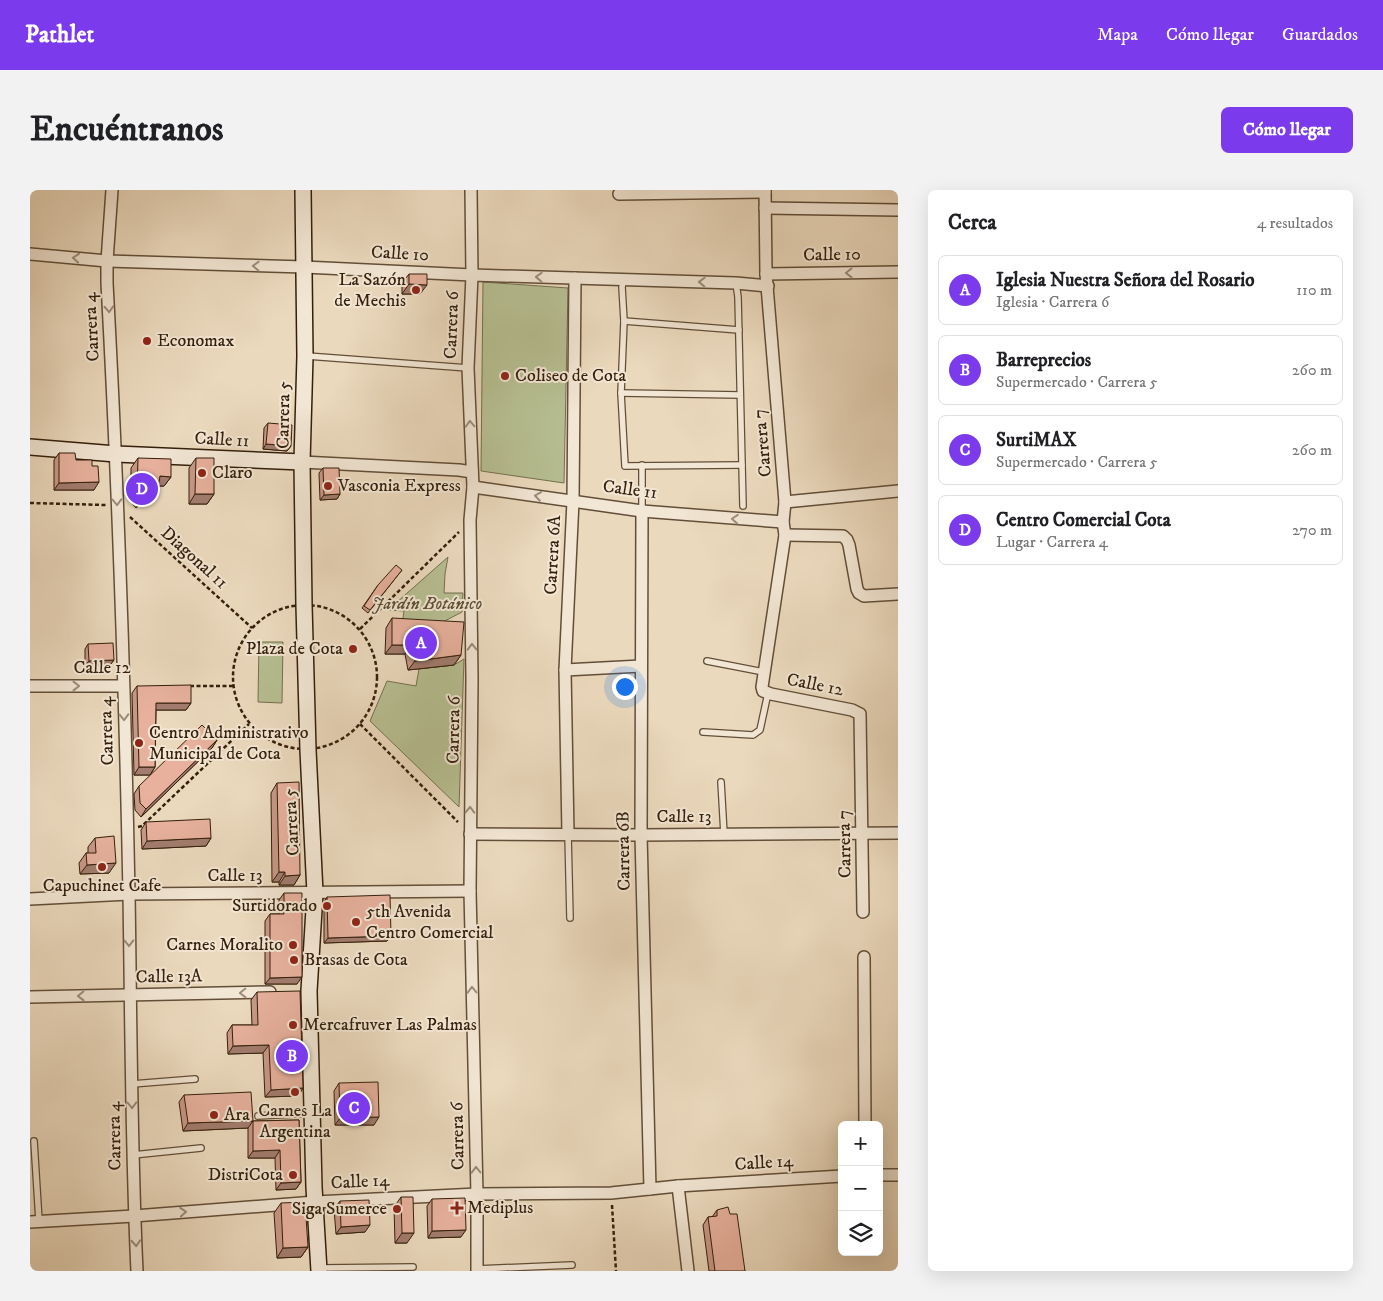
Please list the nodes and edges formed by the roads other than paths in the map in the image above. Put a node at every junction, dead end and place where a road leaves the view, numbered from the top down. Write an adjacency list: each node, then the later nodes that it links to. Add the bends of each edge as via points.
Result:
1 (112, 190): 9 (street, Carrera 4)
2 (303, 190): 10 (main road, Carrera 5)
3 (471, 190): 12 (street, Carrera 6)
4 (765, 191): 5 (street); 6 (street, Carrera 7)
5 (620, 194)
6 (765, 208): 7 (street); 15 (street, Carrera 7)
7 (898, 210)
8 (30, 254): 9 (street, Calle 10, one-way to 8)
9 (107, 261): 10 (street, Calle 10, one-way to 9); 24 (street, Carrera 4, one-way to 24)
10 (304, 267): 12 (street, Calle 10); 19 (main road, Carrera 5)
11 (898, 272): 15 (street, Calle 10, one-way to 15)
12 (472, 275): 13 (street, Calle 10, one-way to 12); 20 (street, Carrera 6)
13 (575, 278): 14 (street, Calle 10); 31 (street, Carrera 6A)
14 (624, 279): 16 (street, Calle 10, one-way to 14); 17 (lane)
15 (767, 280): 16 (street, Calle 10); 32 (street, Carrera 7)
16 (736, 283): 18 (lane)
17 (624, 321): 18 (lane); 21 (lane)
18 (739, 330): 22 (lane)
19 (304, 356): 20 (lane); 25 (main road, Carrera 5)
20 (468, 368): 28 (street, Carrera 6, one-way to 20)
21 (621, 393): 22 (lane); 26 (lane, via 625,466)
22 (740, 395): 27 (lane)
23 (30, 447): 24 (main road, Calle 11)
24 (116, 454): 25 (main road, Calle 11); 43 (street, Carrera 4, one-way to 43)
25 (302, 462): 28 (street, Calle 11); 55 (main road, Carrera 5)
26 (642, 465): 27 (lane); 34 (lane)
27 (742, 465): 33 (lane)
28 (472, 472): 29 (street, Carrera 6)
29 (473, 487): 31 (street, Calle 11, one-way to 29); 49 (street, Carrera 6, one-way to 29, via 470,520)
30 (898, 491): 32 (street)
31 (573, 501): 34 (street, Calle 11); 40 (street, Carrera 6A)
32 (786, 502): 35 (street, Carrera 7)
33 (743, 506)
34 (642, 511): 35 (street, Calle 11, one-way to 34); 39 (street, Carrera 6B)
35 (783, 522): 36 (street, Carrera 7)
36 (785, 535): 37 (street, via 842,536 849,544 859,593 864,596); 41 (street, Carrera 7)
37 (898, 594)
38 (707, 661): 41 (lane)
39 (641, 666): 40 (street); 53 (street, Carrera 6B)
40 (565, 670): 50 (street, Carrera 6A)
41 (764, 672): 44 (street, Carrera 7, via 762,687)
42 (30, 686): 43 (street, Calle 12, one-way to 43)
43 (123, 686): 56 (street, Carrera 4, one-way to 56)
44 (766, 692): 45 (street, Calle 12); 46 (lane, via 760,730 752,736)
45 (860, 714): 52 (street, Carrera 7)
46 (704, 732)
47 (721, 782): 51 (lane)
48 (898, 833): 52 (street, Calle 13)
49 (470, 834): 50 (street, Calle 13); 54 (street, Carrera 6)
50 (568, 834): 53 (street, Calle 13); 59 (lane)
51 (724, 834): 52 (street, Calle 13); 53 (street, Calle 13)
52 (863, 834): 58 (street, Carrera 7)
53 (641, 835): 76 (street, Carrera 6B)
54 (470, 891): 55 (street, Calle 13); 77 (street, Carrera 6, one-way to 54)
55 (314, 893): 56 (street, Calle 13); 66 (main road, Carrera 5, via 304,991)
56 (129, 894): 57 (street, Calle 13); 62 (street, Carrera 4, one-way to 62)
57 (30, 899)
58 (864, 912)
59 (570, 918)
60 (864, 957): 68 (street)
61 (279, 992): 62 (street, Calle 13A, one-way to 62)
62 (130, 995): 63 (street, Calle 13A, one-way to 63); 65 (street, Carrera 4)
63 (30, 997)
64 (195, 1080): 65 (lane)
65 (132, 1084): 71 (street, Carrera 4, one-way to 71)
66 (313, 1113): 67 (lane); 78 (main road, Carrera 5)
67 (258, 1116)
68 (865, 1121)
69 (34, 1141): 80 (lane)
70 (201, 1148): 71 (lane)
71 (133, 1155): 79 (street, Carrera 4)
72 (883, 1175): 73 (street)
73 (898, 1175)
74 (838, 1176): 75 (street, Calle 14)
75 (678, 1186): 76 (street, Calle 14); 86 (street)
76 (650, 1189): 77 (street, Calle 14, via 611,1193)
77 (477, 1194): 78 (street, Calle 14); 84 (street, Carrera 6)
78 (315, 1202): 79 (street, Calle 14, one-way to 78); 83 (main road, Carrera 5)
79 (134, 1216): 80 (street, Calle 14); 85 (street, Carrera 4, one-way to 85)
80 (35, 1222)
81 (572, 1265): 84 (lane)
82 (413, 1267): 83 (lane)
83 (319, 1270)
84 (477, 1270)
85 (137, 1271)
86 (688, 1271)

